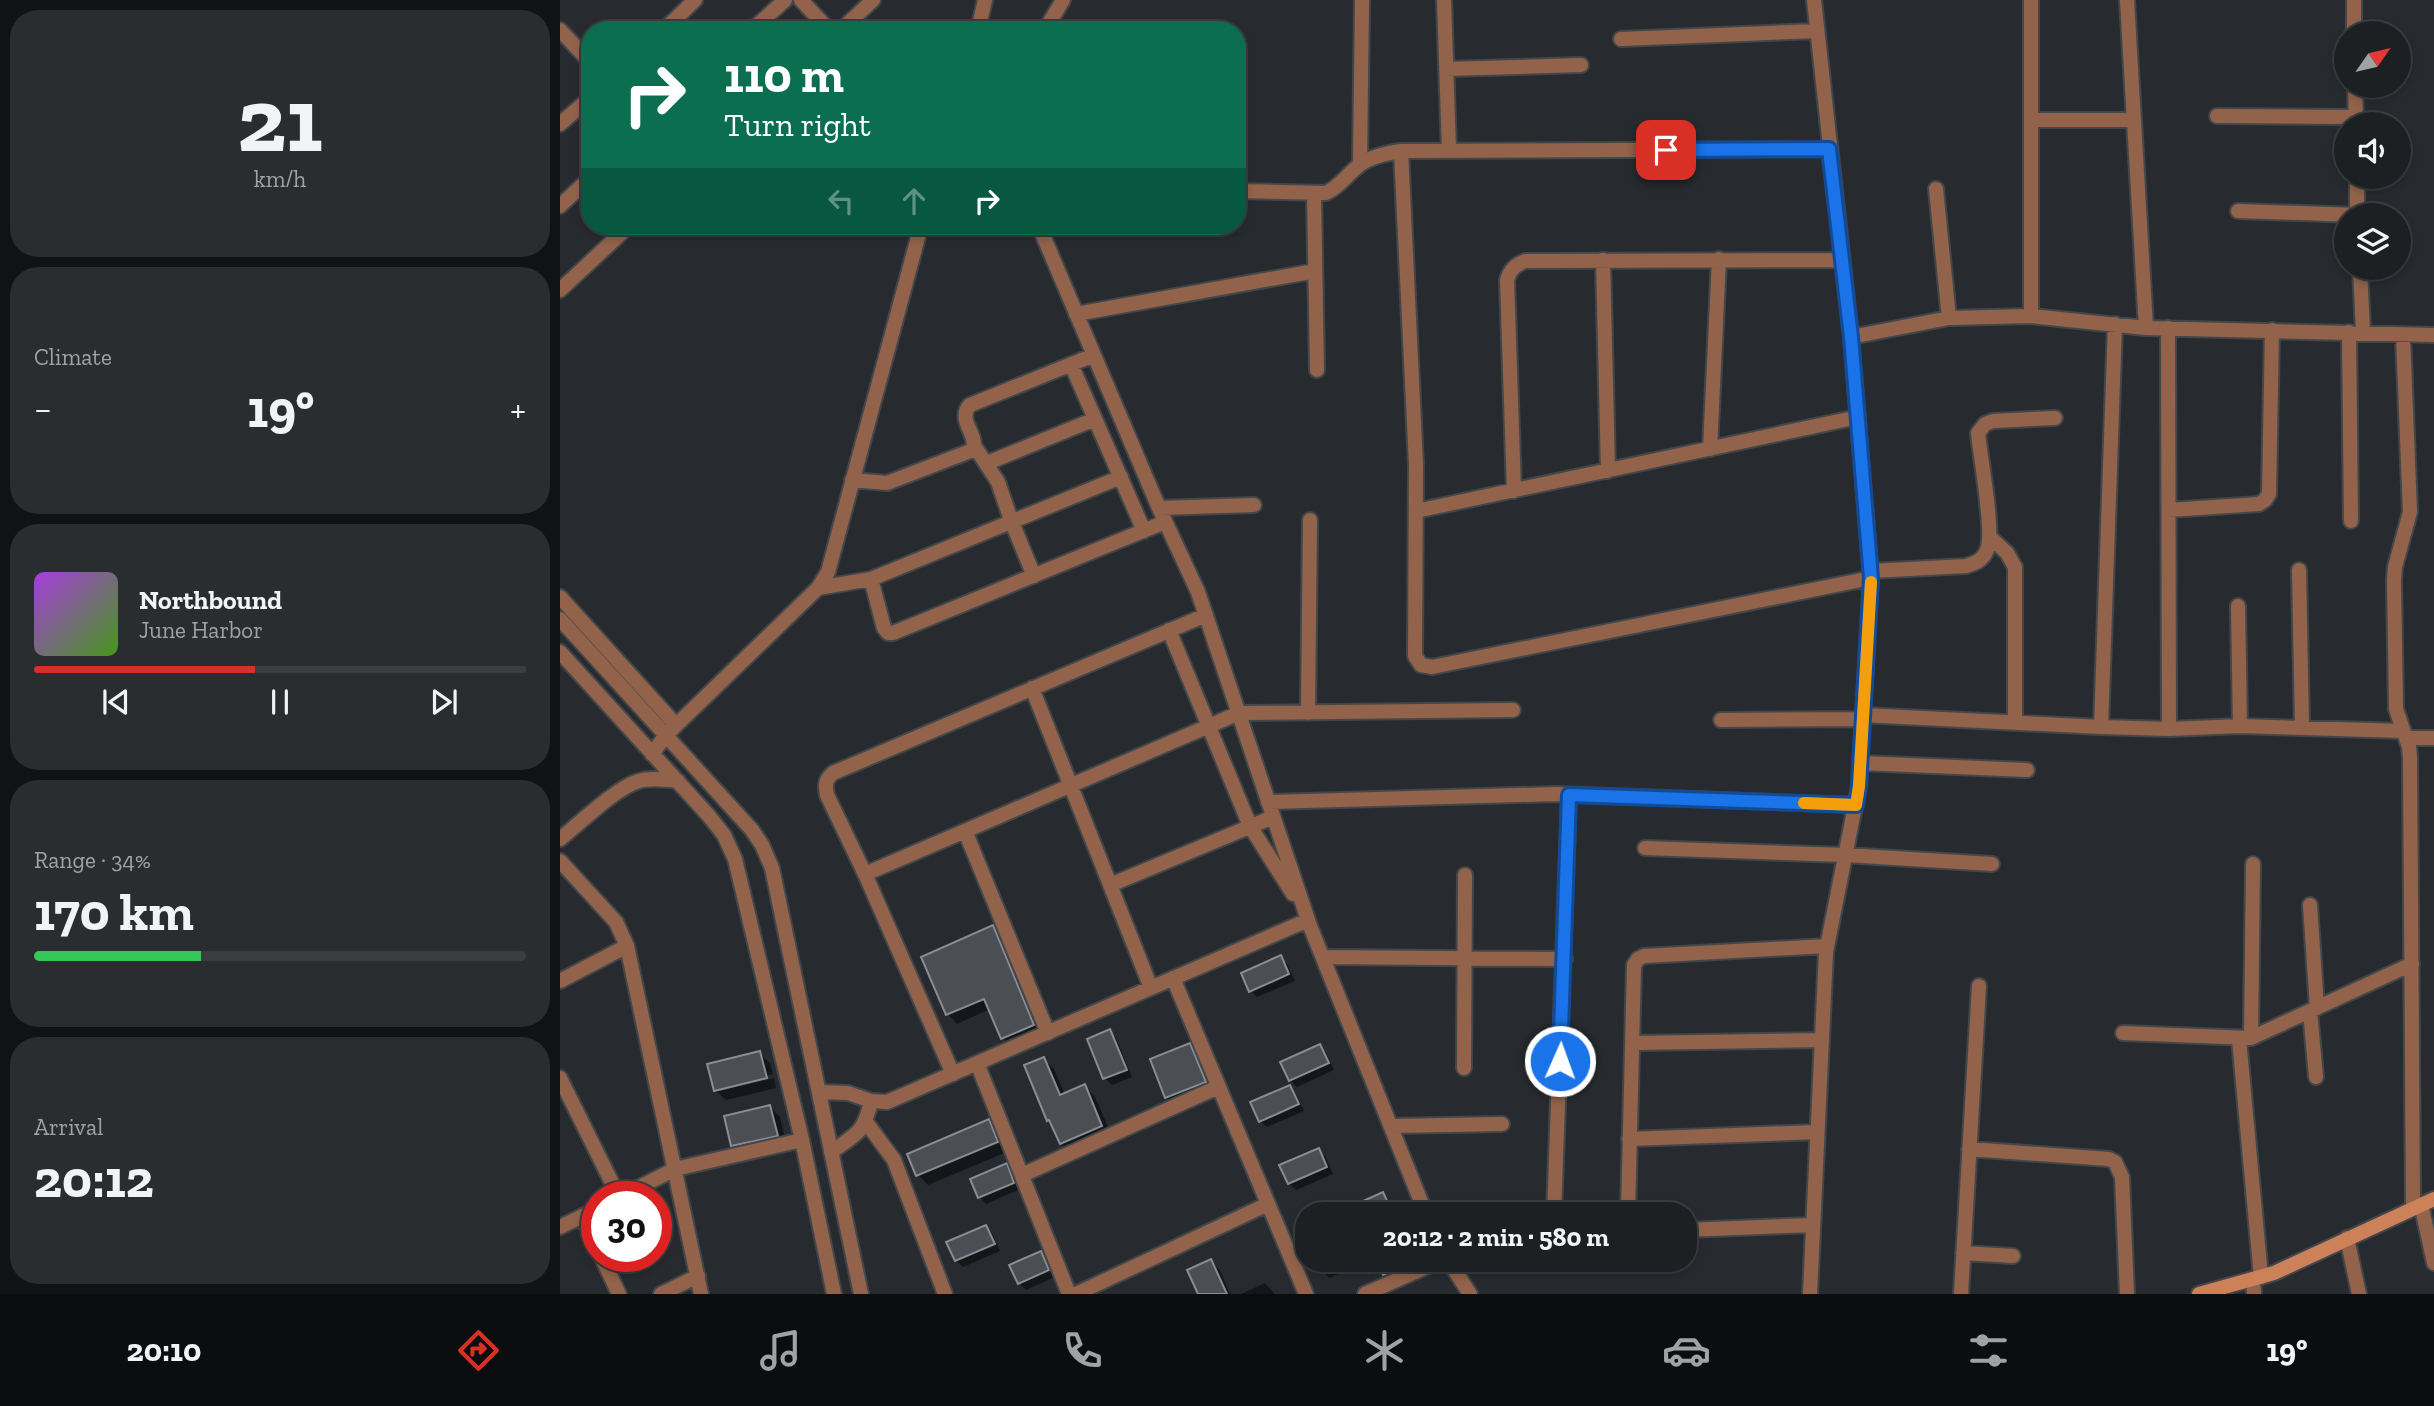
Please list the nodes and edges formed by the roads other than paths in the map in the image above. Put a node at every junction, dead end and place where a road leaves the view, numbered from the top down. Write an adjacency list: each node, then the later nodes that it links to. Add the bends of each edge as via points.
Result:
1 (695, 0): 13 (street)
2 (785, 0): 14 (street)
3 (801, 0): 15 (street)
4 (873, 0): 16 (street)
5 (985, 0): 17 (street)
6 (1063, 0): 18 (street)
7 (1362, 0): 35 (street)
8 (1444, 0): 25 (street)
9 (1814, 0): 21 (street)
10 (2031, 0): 29 (street)
11 (2127, 0): 30 (street)
12 (2354, 0): 19 (street)
13 (673, 21)
14 (762, 21)
15 (821, 21)
16 (851, 21)
17 (980, 21)
18 (1050, 21)
19 (2354, 21)
20 (560, 30): 23 (street)
21 (1817, 31): 22 (street); 32 (street)
22 (1621, 39)
23 (581, 52)
24 (1581, 65): 25 (street)
25 (1446, 69): 34 (street)
26 (581, 106): 31 (street)
27 (2217, 116): 28 (street)
28 (2334, 119)
29 (2031, 120): 30 (street); 53 (street)
30 (2134, 120): 56 (street)
31 (560, 124)
32 (1829, 149): 34 (street); 48 (street)
33 (1401, 151): 34 (street); 35 (street); 79 (street)
34 (1449, 151)
35 (1360, 164): 40 (street, via 1336,188)
36 (581, 186): 41 (street)
37 (1936, 188): 54 (street)
38 (2357, 189): 42 (street, via 2357,215)
39 (1246, 191): 40 (street)
40 (1314, 192): 49 (street)
41 (560, 206)
42 (2238, 211)
43 (619, 235): 51 (street)
44 (919, 235): 74 (street)
45 (1043, 235): 52 (street)
46 (1604, 260): 47 (street); 72 (street); 75 (street, via 1525,261 1510,272)
47 (1718, 260): 48 (street); 70 (street)
48 (1842, 260): 62 (street)
49 (1315, 271): 52 (street); 65 (street)
50 (2359, 280): 59 (street)
51 (560, 290)
52 (1076, 314): 63 (street)
53 (2031, 316): 54 (street); 55 (street)
54 (1949, 318): 62 (street)
55 (2115, 324): 56 (street); 106 (street)
56 (2146, 328): 57 (street)
57 (2168, 328): 58 (street); 78 (street)
58 (2272, 330): 59 (street); 78 (street, via 2269,494 2259,503)
59 (2356, 332): 61 (street); 83 (street)
60 (2434, 335): 61 (street)
61 (2403, 336): 110 (street, via 2410,512 2394,580 2396,709)
62 (1851, 337): 66 (street)
63 (1094, 355): 64 (street); 77 (street)
64 (1071, 364): 68 (street); 69 (street, via 970,405 964,416)
65 (1317, 370)
66 (1858, 417): 70 (street); 87 (street)
67 (2055, 418): 85 (street, via 1993,421 1980,428)
68 (1095, 419): 71 (street); 73 (street)
69 (975, 447): 71 (street); 74 (street, via 887,483)
70 (1710, 449): 72 (street)
71 (987, 463): 80 (street)
72 (1608, 471): 75 (street)
73 (1121, 477): 80 (street); 84 (street)
74 (852, 480): 90 (street, via 828,572)
75 (1514, 491): 79 (street)
76 (1254, 505): 77 (street)
77 (1159, 508): 82 (street)
78 (2169, 510): 108 (street)
79 (1416, 512): 87 (street, via 1415,656 1421,665 1432,667)
80 (1011, 520): 88 (street); 89 (street)
81 (1310, 520): 100 (street)
82 (1165, 522): 84 (street); 93 (street)
83 (2351, 522)
84 (1144, 531): 88 (street)
85 (1990, 537): 87 (street, via 1977,563); 103 (street, via 2015,567)
86 (2300, 570): 107 (street)
87 (1871, 575): 101 (street)
88 (1034, 576): 89 (street, via 893,633 884,628)
89 (871, 579): 90 (street)
90 (818, 588): 109 (street)
91 (560, 597): 109 (street)
92 (2238, 606): 105 (street)
93 (1206, 615): 95 (street); 99 (street)
94 (560, 619): 109 (street)
95 (1169, 630): 97 (street); 104 (street)
96 (560, 652): 112 (street)
97 (1032, 688): 116 (street); 128 (street, via 827,778 827,794)
98 (1513, 710): 100 (street)
99 (1239, 713): 100 (street); 104 (street); 119 (street)
100 (1308, 713)
101 (1863, 717): 102 (street); 103 (street); 113 (street)
102 (1721, 720)
103 (2015, 722): 106 (street)
104 (1209, 726): 116 (street); 120 (street)
105 (2239, 726): 107 (street); 108 (street)
106 (2101, 727): 108 (street)
107 (2302, 727): 110 (street)
108 (2169, 729)
109 (671, 730): 112 (street); 155 (street, via 752,830 772,868)
110 (2405, 735): 111 (street); 138 (street, via 2410,758)
111 (2434, 738)
112 (652, 754): 115 (street)
113 (1861, 763): 114 (street); 118 (street)
114 (2027, 770)
115 (678, 781): 122 (street, via 637,781); 162 (street, via 717,826 736,859)
116 (1070, 786): 121 (street); 130 (street)
117 (1569, 795): 118 (street); 119 (street); 137 (street)
118 (1856, 805): 124 (street)
119 (1271, 809): 120 (street); 132 (street)
120 (1250, 826): 130 (street); 132 (street)
121 (965, 831): 128 (street); 144 (street)
122 (560, 839)
123 (1645, 848): 124 (street)
124 (1845, 855): 126 (street); 134 (street)
125 (560, 861): 133 (street, via 616,922)
126 (1992, 864)
127 (2253, 864): 146 (street)
128 (865, 874): 151 (street)
129 (1465, 874): 136 (street)
130 (1110, 885): 142 (street)
131 (2310, 905): 143 (street)
132 (1306, 917): 135 (street); 139 (street)
133 (627, 946): 140 (street); 165 (street)
134 (1827, 946): 147 (street); 148 (street, via 1644,956 1634,965)
135 (1323, 957): 136 (street); 159 (street)
136 (1465, 958): 137 (street); 150 (street)
137 (1565, 959): 170 (street)
138 (2412, 964): 143 (street); 172 (street)
139 (1173, 978): 142 (street); 154 (street)
140 (560, 981)
141 (1979, 986): 163 (street)
142 (1151, 988): 144 (street)
143 (2314, 1010): 146 (street); 152 (street)
144 (1048, 1032): 149 (street)
145 (2123, 1033): 146 (street)
146 (2245, 1039): 186 (street)
147 (1821, 1040): 148 (street); 160 (street)
148 (1632, 1043): 161 (street)
149 (977, 1063): 151 (street); 166 (street)
150 (1464, 1068)
151 (953, 1074): 156 (street, via 887,1102)
152 (2316, 1077)
153 (560, 1078): 167 (street)
154 (1218, 1087): 166 (street); 173 (street)
155 (819, 1092): 156 (street, via 848,1093); 164 (street)
156 (871, 1101): 157 (street)
157 (866, 1122): 164 (street, via 861,1131); 192 (street, via 894,1160)
158 (1502, 1124): 159 (street)
159 (1391, 1126): 169 (street)
160 (1817, 1132): 161 (street); 175 (street)
161 (1629, 1139): 171 (street)
162 (802, 1140): 165 (street); 190 (street)
163 (1969, 1149): 179 (street); 200 (street, via 2115,1162 2122,1177)
164 (831, 1152): 191 (street)
165 (675, 1169): 168 (street); 185 (street)
166 (1022, 1175): 193 (street)
167 (611, 1181)
168 (651, 1181)
169 (1421, 1202)
170 (1555, 1202)
171 (1628, 1202)
172 (2423, 1203): 178 (main road); 181 (street)
173 (1268, 1205): 194 (street); 195 (street)
174 (581, 1216): 176 (street)
175 (1813, 1224): 177 (street); 198 (street)
176 (560, 1227)
177 (1697, 1229)
178 (2347, 1238): 186 (main road); 203 (street)
179 (1963, 1253): 180 (street); 199 (street)
180 (2013, 1256)
181 (2434, 1263)
182 (609, 1272): 187 (street)
183 (1415, 1272): 196 (street)
184 (1456, 1272): 197 (street)
185 (698, 1276): 188 (street); 189 (street)
186 (2257, 1278): 201 (main road); 202 (street)
187 (619, 1294)
188 (662, 1294)
189 (701, 1294)
190 (834, 1294)
191 (861, 1294)
192 (945, 1294)
193 (1069, 1294)
194 (1076, 1294)
195 (1306, 1294)
196 (1365, 1294)
197 (1470, 1294)
198 (1810, 1294)
199 (1961, 1294)
200 (2127, 1294)
201 (2199, 1294)
202 (2254, 1294)
203 (2359, 1294)

